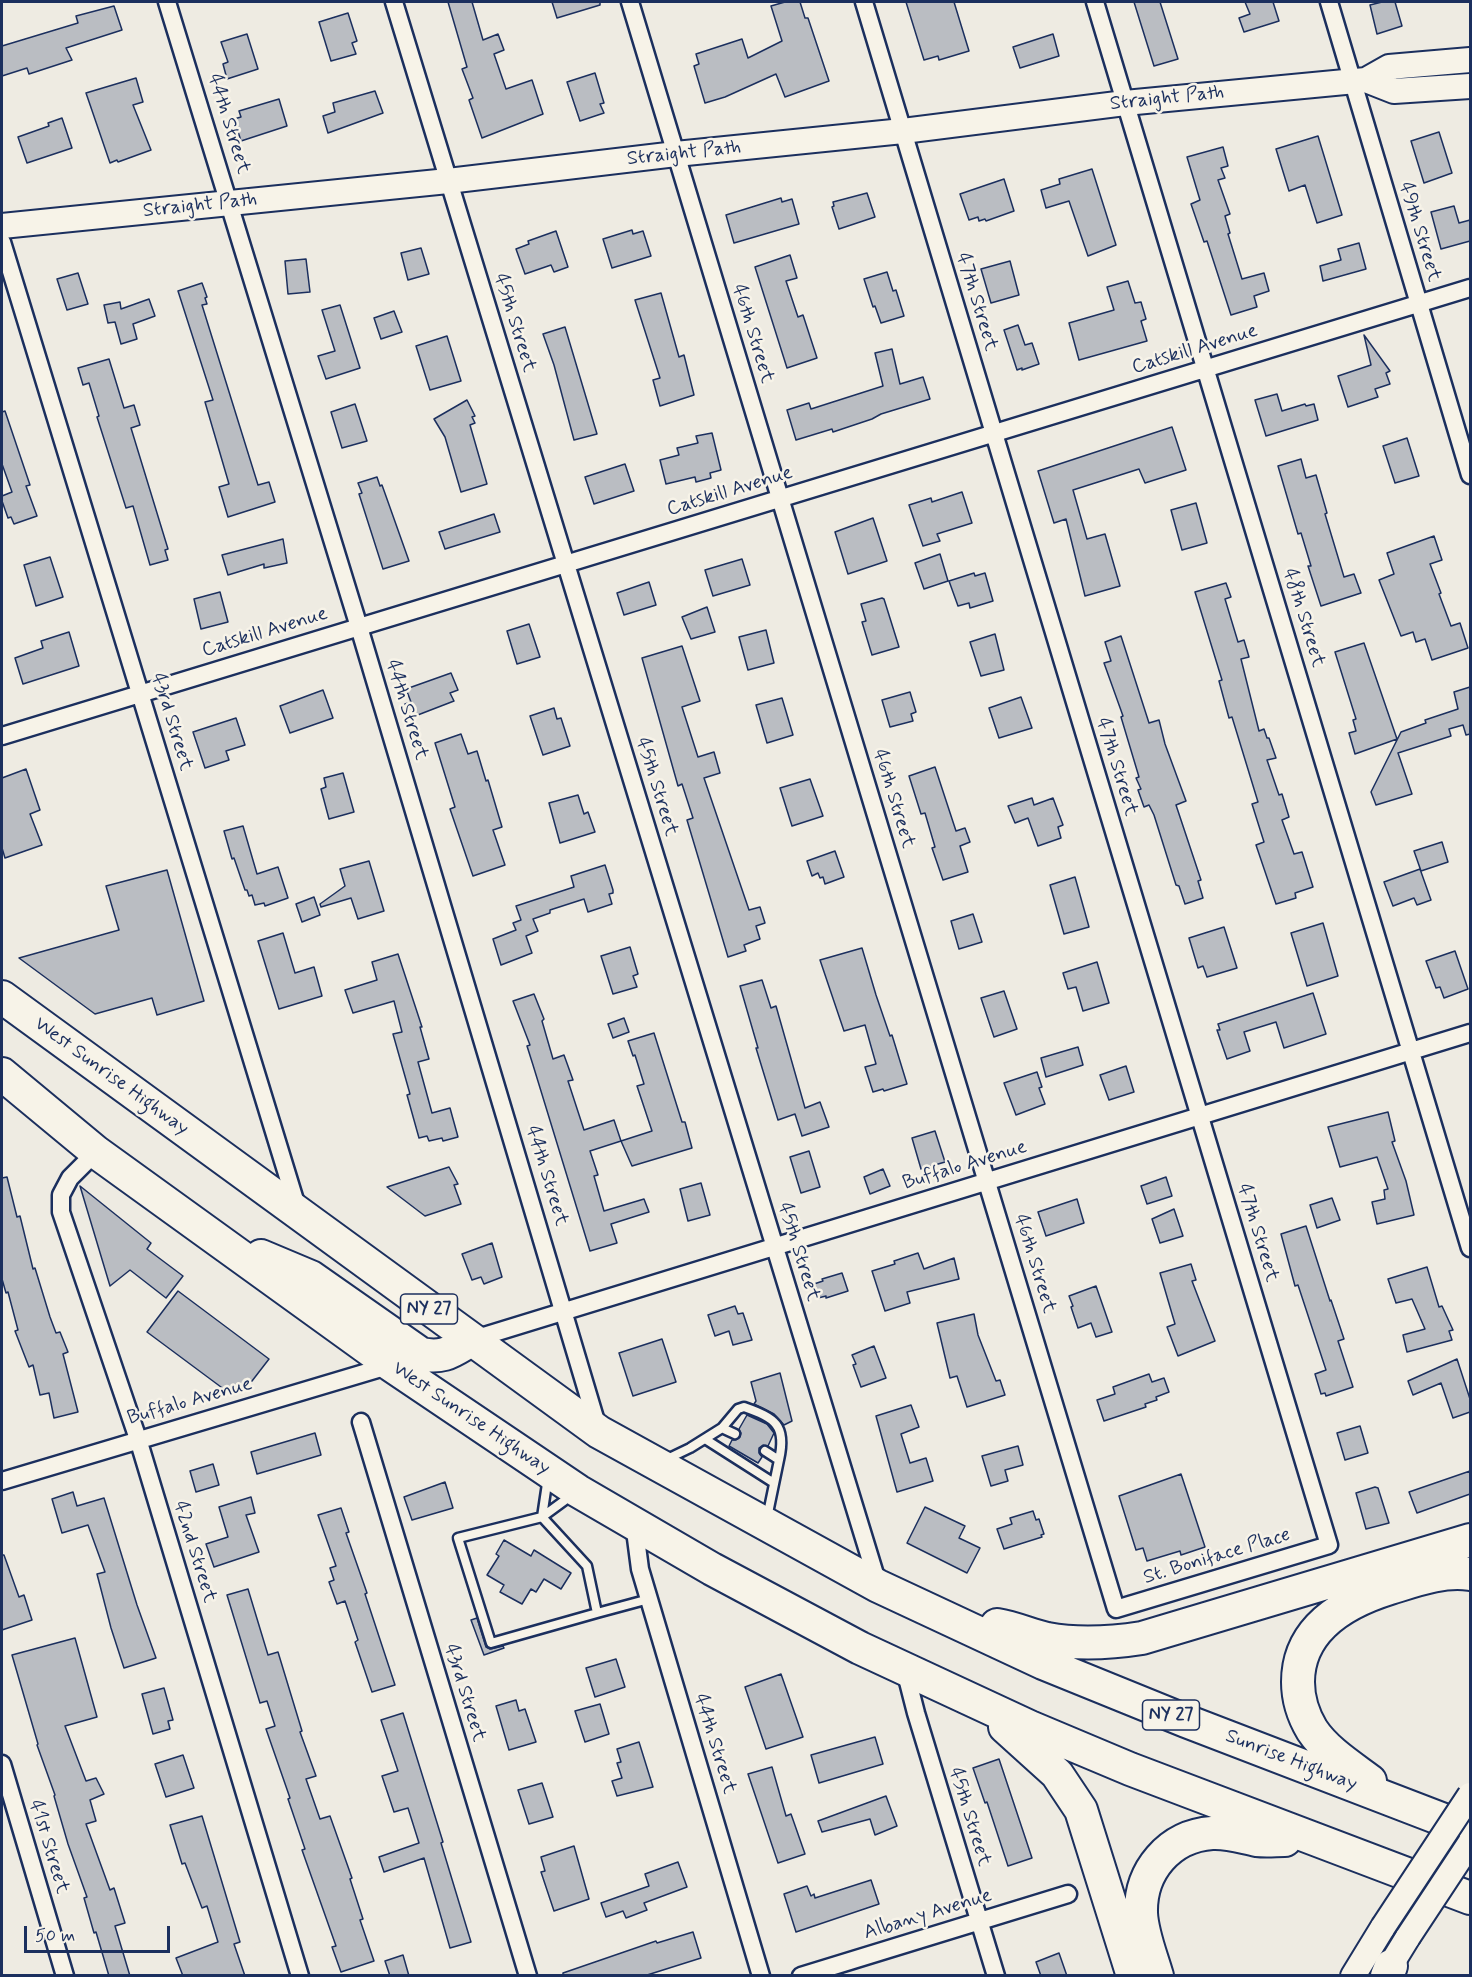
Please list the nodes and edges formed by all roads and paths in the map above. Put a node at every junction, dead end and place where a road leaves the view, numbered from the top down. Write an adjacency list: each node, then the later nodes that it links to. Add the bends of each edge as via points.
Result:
1 (167, 2): 14 (street, 44th Street)
2 (394, 2): 13 (street, 45th Street)
3 (630, 2): 12 (street, 46th Street)
4 (864, 2): 11 (street, 47th Street)
5 (1095, 2): 10 (street, 48th Street)
6 (1329, 2): 8 (street, 49th Street)
7 (1470, 60): 8 (main road, Straight Path, via 1389,67)
8 (1359, 81): 9 (main road, Straight Path, via 1394,91); 10 (main road, Straight Path); 18 (street, 49th Street)
9 (1470, 86)
10 (1125, 103): 11 (main road, Straight Path); 19 (street, 48th Street)
11 (903, 131): 12 (main road, Straight Path); 20 (street, 47th Street)
12 (676, 154): 13 (main road, Straight Path); 22 (street, 46th Street)
13 (448, 181): 14 (main road, Straight Path); 23 (street, 45th Street)
14 (230, 204): 15 (main road, Straight Path); 24 (street, 44th Street)
15 (2, 225)
16 (2, 242): 25 (street, 43rd Street)
17 (1470, 288): 18 (street, Catskill Avenue)
18 (1419, 304): 19 (street, Catskill Avenue); 21 (street, 49th Street)
19 (1206, 369): 20 (street, Catskill Avenue); 29 (street, 48th Street)
20 (994, 434): 22 (street, Catskill Avenue); 31 (street, 47th Street)
21 (1470, 475)
22 (780, 498): 23 (street, Catskill Avenue); 33 (street, 46th Street)
23 (566, 564): 24 (street, Catskill Avenue); 36 (street, 45th Street)
24 (359, 627): 25 (street, Catskill Avenue); 38 (street, 44th Street)
25 (140, 693): 26 (street, Catskill Avenue); 34 (street, 43rd Street)
26 (2, 736)
27 (2, 997): 34 (highway, West Sunrise Highway / NY 27)
28 (1470, 1033): 29 (street, Buffalo Avenue)
29 (1411, 1051): 31 (street, Buffalo Avenue); 37 (street, 48th Street)
30 (4, 1079): 32 (highway, West Sunrise Highway)
31 (1200, 1116): 33 (street, Buffalo Avenue); 58 (street, 47th Street)
32 (96, 1152): 35 (highway, West Sunrise Highway); 45 (street, 42nd Street, via 70,1178 61,1195 61,1212)
33 (987, 1182): 36 (street, Buffalo Avenue); 62 (street, 46th Street)
34 (300, 1215): 39 (highway, West Sunrise Highway / NY 27)
35 (205, 1232): 39 (highway, via 311,1277 421,1354 445,1355); 40 (highway, West Sunrise Highway)
36 (775, 1247): 38 (street, Buffalo Avenue); 60 (street, 45th Street)
37 (1470, 1248)
38 (564, 1312): 39 (street, Buffalo Avenue); 43 (street, 44th Street)
39 (471, 1340): 43 (highway, West Sunrise Highway / NY 27)
40 (391, 1365): 45 (street, Buffalo Avenue); 50 (highway, West Sunrise Highway)
41 (361, 1422): 79 (street, 43rd Street)
42 (722, 1428): 44 (lane); 46 (lane); 48 (lane, via 738,1409 756,1411 776,1423 782,1434)
43 (599, 1432): 49 (highway, West Sunrise Highway / NY 27)
44 (735, 1434)
45 (138, 1439): 51 (street, Buffalo Avenue); 78 (street, 42nd Street)
46 (705, 1439): 49 (lane); 52 (lane)
47 (765, 1451): 48 (lane)
48 (779, 1460): 52 (lane)
49 (657, 1464): 56 (highway, West Sunrise Highway / NY 27)
50 (548, 1471): 53 (highway, West Sunrise Highway); 54 (lane)
51 (2, 1481)
52 (774, 1483): 56 (lane)
53 (578, 1491): 54 (lane); 55 (highway, West Sunrise Highway)
54 (542, 1518): 63 (lane, via 587,1566); 63 (lane, via 458,1538 491,1643)
55 (634, 1524): 61 (street, 44th Street); 65 (highway, West Sunrise Highway)
56 (766, 1524): 60 (highway, West Sunrise Highway / NY 27)
57 (1470, 1540): 64 (highway, via 1135,1639 1094,1644 1070,1642 1043,1638 1017,1628)
58 (1329, 1545): 62 (street, St. Boniface Place)
59 (1470, 1574): 69 (highway, via 1418,1580 1349,1604 1316,1630 1301,1659 1299,1697 1312,1730 1328,1748)
60 (878, 1586): 64 (highway, West Sunrise Highway / NY 27)
61 (649, 1599): 63 (lane); 80 (street, 44th Street)
62 (1116, 1609)
63 (597, 1613)
64 (947, 1618): 69 (highway, Sunrise Highway / NY 27, via 1093,1684)
65 (905, 1670): 66 (highway, West Sunrise Highway); 75 (street, 45th Street)
66 (979, 1704): 71 (highway); 83 (highway, via 1049,1765 1076,1802)
67 (2, 1764): 77 (street, 41st Street)
68 (1470, 1795): 85 (main road, bridge)
69 (1398, 1803): 70 (highway, Sunrise Highway / NY 27)
70 (1470, 1830)
71 (1313, 1839): 74 (highway); 84 (highway, via 1258,1840 1211,1833 1187,1838 1168,1850 1152,1868 1142,1895 1143,1924)
72 (1470, 1843): 76 (main road, bridge)
73 (1068, 1894): 75 (street, Albany Avenue)
74 (1470, 1898)
75 (979, 1922): 81 (street, Albany Avenue); 82 (street, 45th Street)
76 (1387, 1972)
77 (65, 1976)
78 (300, 1976)
79 (528, 1976)
80 (761, 1976)
81 (801, 1976)
82 (996, 1976)
83 (1132, 1976)
84 (1157, 1976)
85 (1353, 1976)

